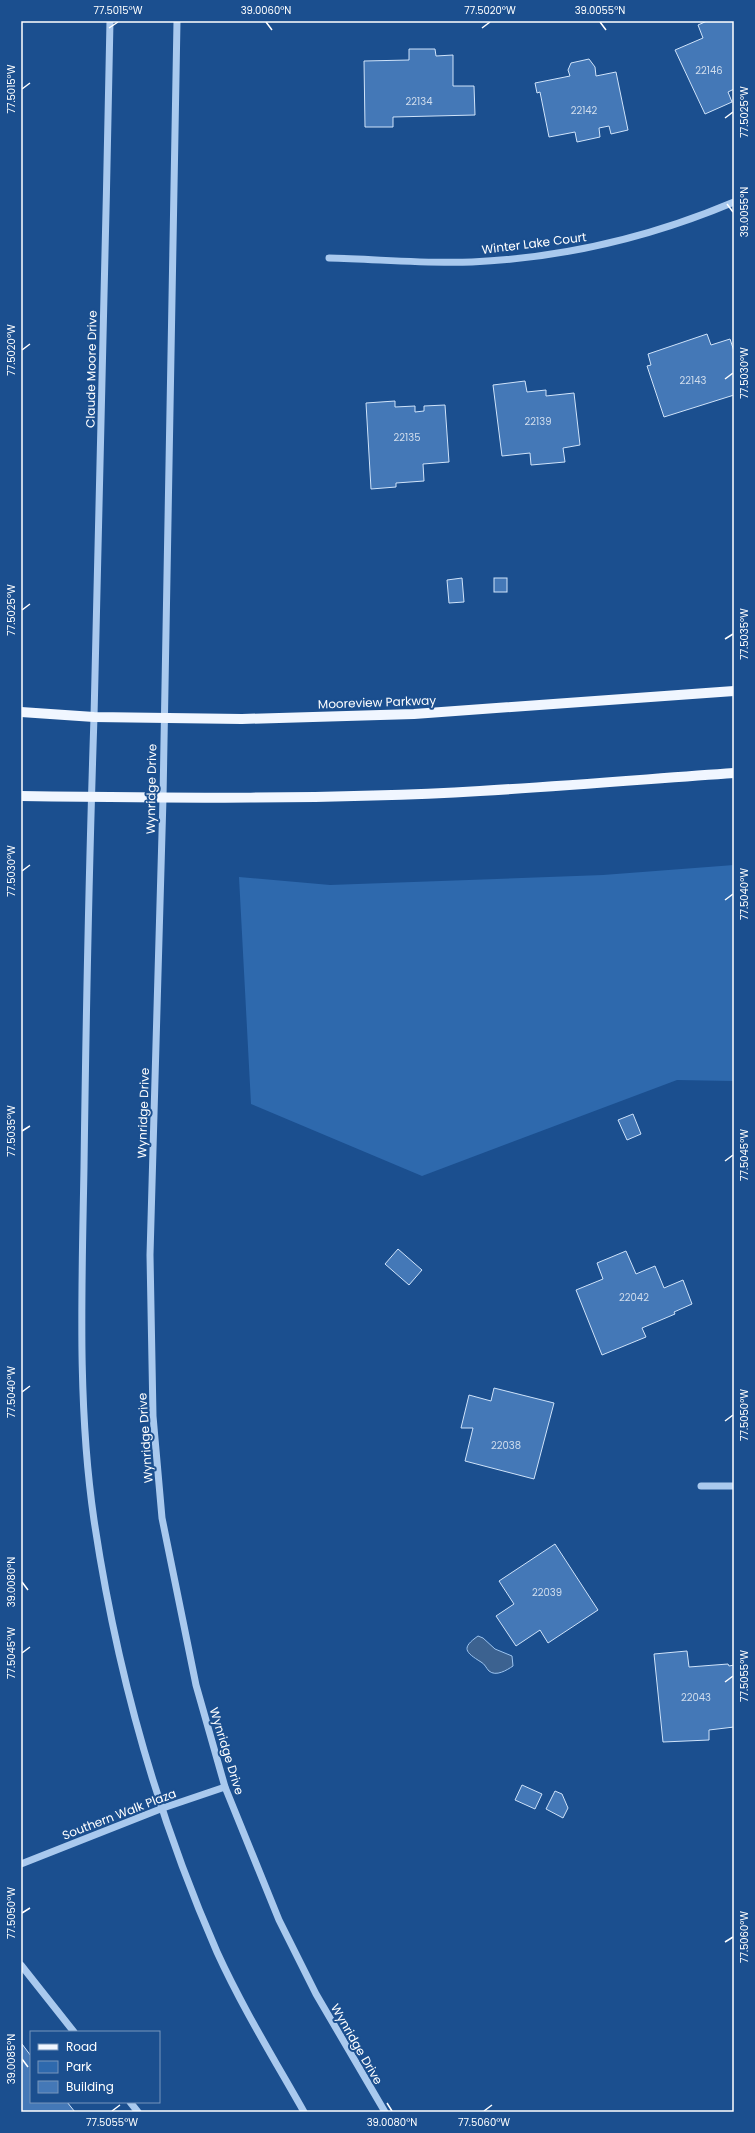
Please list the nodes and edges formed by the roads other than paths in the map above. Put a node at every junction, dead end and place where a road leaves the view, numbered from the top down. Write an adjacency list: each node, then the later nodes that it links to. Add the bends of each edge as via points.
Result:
1 (110, 21): 8 (street, Claude Moore Drive)
2 (177, 21): 7 (street)
3 (734, 202): 4 (street, Winter Lake Court, via 644,234 589,247 528,257 471,262)
4 (329, 258)
5 (734, 691): 7 (main road, Mooreview Parkway, via 414,714 242,718)
6 (21, 712): 8 (main road, Mooreview Parkway)
7 (164, 716): 8 (main road, Mooreview Parkway); 12 (street, Wynridge Drive)
8 (94, 717): 11 (street)
9 (734, 773): 12 (main road, via 479,791 313,797)
10 (21, 796): 11 (main road)
11 (91, 797): 12 (main road); 16 (street, via 82,1266 85,1424 93,1516 112,1620 135,1720)
12 (163, 798): 15 (street, Wynridge Drive, via 150,1255 153,1416 164,1526 196,1685)
13 (701, 1486): 14 (street)
14 (734, 1486)
15 (225, 1787): 16 (street, Southern Walk Plaza); 23 (street, Wynridge Drive, via 254,1861 316,1994)
16 (163, 1808): 17 (street, Southern Walk Plaza); 22 (street, via 218,1954)
17 (21, 1864)
18 (21, 1965): 19 (street)
19 (73, 2031)
20 (131, 2103): 21 (street)
21 (138, 2112)
22 (304, 2112)
23 (385, 2112)

